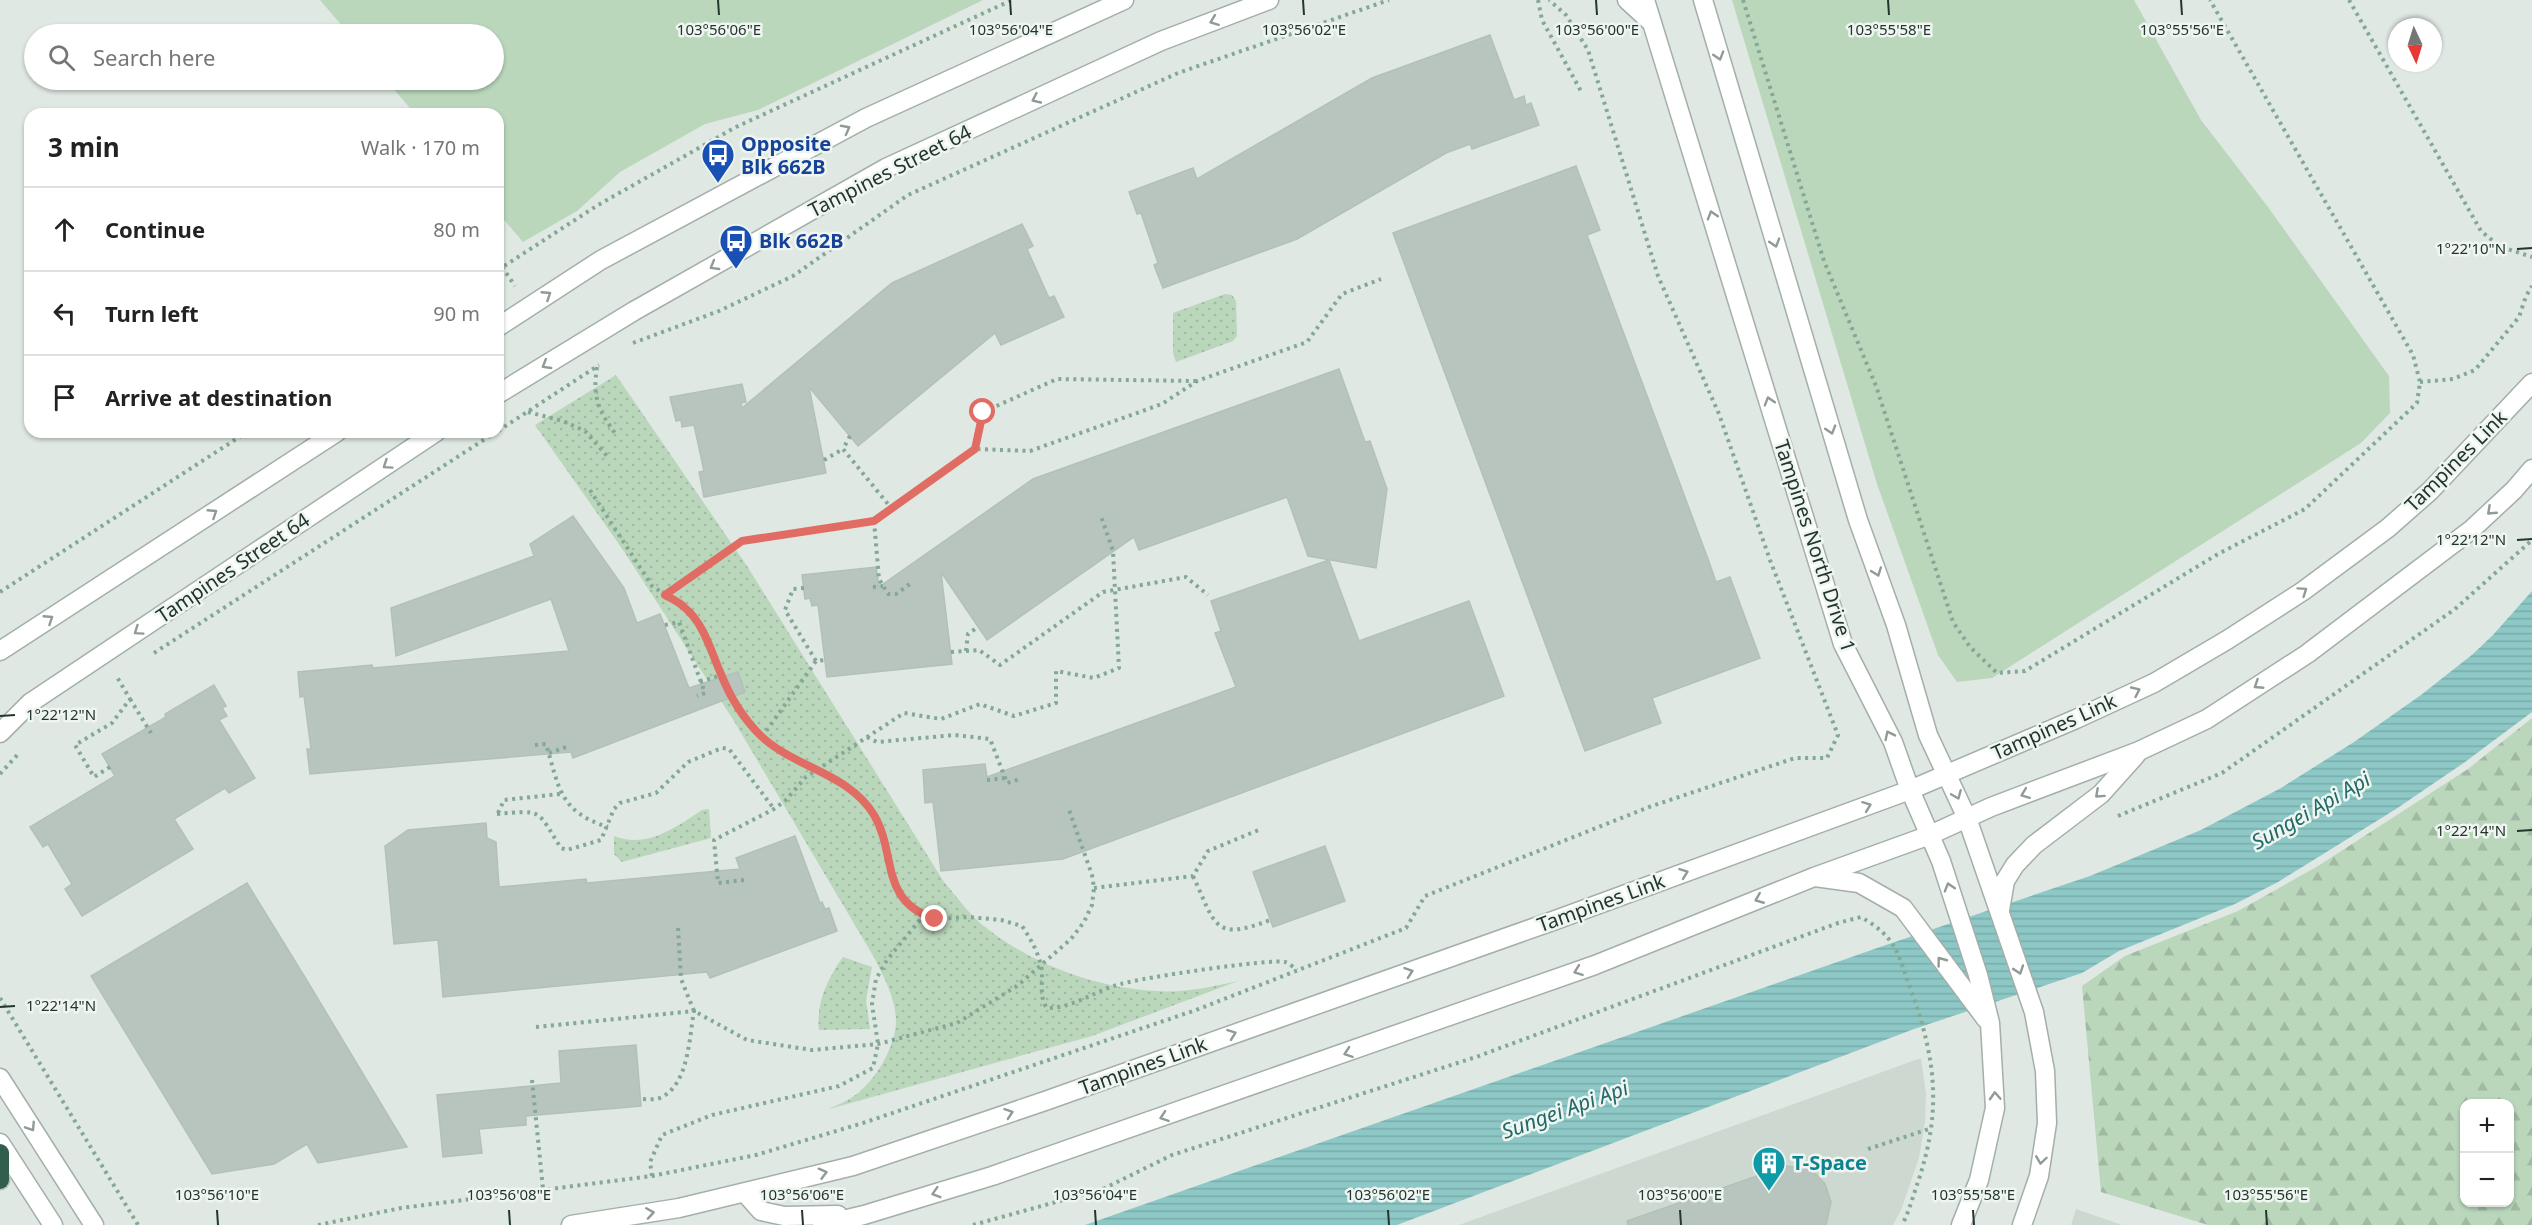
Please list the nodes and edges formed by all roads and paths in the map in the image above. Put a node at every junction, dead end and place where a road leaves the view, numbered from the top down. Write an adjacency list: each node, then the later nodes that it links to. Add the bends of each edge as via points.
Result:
1 (1012, 0): 16 (path, via 736,127 598,205)
2 (1124, 0): 19 (street, one-way to 2, via 601,260 867,118)
3 (1269, 0): 26 (street, Tampines Street 64, one-way to 26, via 1161,41 886,168 634,311)
4 (1389, 0): 20 (path, via 1178,74 918,190 793,276 719,311)
5 (1538, 0): 14 (path, via 1542,20)
6 (1549, 0): 102 (path, via 1566,15 1588,50 1658,276 1719,414 1838,735 1827,758 1795,759 1649,807 1425,896 1406,928)
7 (1627, 0): 13 (street)
8 (1646, 0): 13 (street, Tampines North Drive 1)
9 (1703, 0): 79 (street, one-way to 79, via 1858,520 1896,625 1928,735)
10 (1743, 0): 24 (path, via 1824,261 1876,386 1953,622 1970,647 1997,673 2025,671 2218,554 2305,509 2417,403)
11 (2210, 0): 24 (path, via 2413,355)
12 (2349, 0): 15 (path, via 2481,231 2499,246)
13 (1652, 23): 84 (street, Tampines North Drive 1, one-way to 13, via 1893,742 1843,644)
14 (1582, 93)
15 (2532, 257)
16 (504, 266)
17 (1381, 279): 23 (path, via 1342,294 1307,342)
18 (2532, 286): 24 (path, via 2519,317 2475,370 2453,378)
19 (504, 323)
20 (632, 344)
21 (605, 361): 22 (path)
22 (597, 366): 27 (path); 29 (path, via 594,389 603,416)
23 (1197, 381): 36 (path, via 1162,404 1030,451); 36 (path, via 1057,379 983,412)
24 (2420, 382)
25 (2532, 383): 79 (street, Tampines Link, one-way to 25, via 2154,683 2303,591 2388,528 2430,490)
26 (504, 390)
27 (528, 412): 28 (path); 37 (path, via 585,431)
28 (504, 427)
29 (617, 436)
30 (850, 436): 35 (path)
31 (238, 438): 50 (path)
32 (328, 438): 55 (street, one-way to 32)
33 (427, 438): 68 (street, Tampines Street 64, one-way to 68, via 30,703)
34 (486, 438): 58 (path)
35 (843, 449): 38 (path); 41 (path)
36 (975, 449): 41 (path)
37 (607, 456)
38 (824, 460)
39 (2532, 469): 75 (street, one-way to 75, via 2471,530 2307,654 2207,719)
40 (590, 490): 51 (path, via 652,586)
41 (892, 508): 43 (path)
42 (1101, 516): 49 (path, via 1113,551)
43 (874, 521): 46 (path, via 879,579); 51 (path, via 742,541)
44 (2532, 540): 89 (path, via 2455,609 2222,773)
45 (910, 584): 46 (path, via 896,594 888,594)
46 (883, 586): 47 (path)
47 (873, 587)
48 (804, 588): 60 (path, via 793,589 785,610)
49 (1115, 590): 52 (path, via 1186,576); 56 (path, via 1103,592 1000,665 979,650); 71 (path, via 1119,668 1094,678 1056,671 1056,703 1014,716 980,704 941,719 904,713)
50 (0, 591)
51 (665, 595): 62 (path, via 686,608 699,624)
52 (1208, 595)
53 (665, 626): 64 (path, via 679,622)
54 (978, 627): 56 (path, via 968,634)
55 (0, 651)
56 (966, 651): 57 (path)
57 (951, 652)
58 (147, 658)
59 (825, 660): 60 (path)
60 (816, 661): 70 (path)
61 (127, 671): 63 (path)
62 (721, 675): 64 (path); 70 (path, via 734,701)
63 (117, 677): 65 (path); 67 (path)
64 (700, 682): 66 (path, via 705,693)
65 (108, 683)
66 (697, 696)
67 (130, 699): 69 (path); 77 (path, via 112,723 75,745 94,777)
68 (0, 733)
69 (151, 733)
70 (762, 736): 78 (path)
71 (867, 737): 78 (path); 81 (path, via 877,742 955,735 990,739)
72 (535, 745): 76 (path, via 546,744)
73 (569, 746): 76 (path)
74 (21, 750): 80 (path)
75 (2139, 751): 88 (street, one-way to 88); 97 (street, one-way to 97, via 2101,794 2034,845 2015,865 2005,882)
76 (549, 753): 85 (path)
77 (110, 767)
78 (817, 769): 87 (path); 98 (path, via 859,794 875,817 899,894)
79 (1947, 772): 84 (street, Tampines Link); 88 (street, one-way to 88)
80 (0, 774)
81 (1005, 778): 82 (path, via 1007,783); 83 (path)
82 (1020, 779)
83 (987, 780)
84 (1910, 790): 92 (street, Tampines North Drive 1); 118 (street, Tampines Link, one-way to 84, via 853,1166 1045,1101)
85 (560, 794): 90 (path, via 586,820); 90 (path, via 504,800 497,814 533,811 540,815 561,848 567,850 601,840)
86 (1068, 807): 96 (path)
87 (774, 810): 90 (path, via 729,749 722,748 688,762 656,793 620,803); 95 (path, via 714,840 718,883)
88 (1966, 818): 92 (street); 97 (street)
89 (2111, 820)
90 (608, 827)
91 (1261, 829): 93 (path, via 1208,851)
92 (1930, 835): 94 (street); 105 (street, Tampines North Drive 1, one-way to 92, via 1978,975)
93 (1193, 876): 96 (path); 99 (path, via 1215,922 1231,931)
94 (1814, 877): 105 (street, one-way to 94, via 1903,909 1859,883); 119 (street, one-way to 119, via 1595,965 1404,1034 992,1176)
95 (744, 880)
96 (1094, 888): 101 (path, via 1084,922)
97 (2000, 914): 129 (street, one-way to 129, via 2034,1012 2045,1071 2047,1123 2041,1165)
98 (924, 915): 101 (path, via 935,919 1001,920 1022,926 1033,942); 107 (path, via 876,979 872,1004)
99 (1270, 920)
100 (678, 928): 104 (path, via 681,979)
101 (1041, 967): 102 (path, via 1042,1001 1047,1008 1063,1008 1120,984 1169,975 1285,962); 107 (path, via 957,1023)
102 (1298, 970): 115 (path, via 1196,1010 863,1123 756,1155)
103 (0, 998): 123 (path)
104 (694, 1011): 106 (path); 107 (path, via 747,1040 812,1050); 110 (path, via 685,1062 675,1087 659,1098)
105 (1990, 1023): 120 (street, Tampines North Drive 1, one-way to 105, via 1995,1108)
106 (536, 1027)
107 (878, 1044): 115 (path, via 873,1068 839,1086 712,1115 662,1135 650,1162)
108 (0, 1078): 122 (street, one-way to 122)
109 (532, 1080): 117 (path)
110 (640, 1099)
111 (1932, 1128): 113 (path); 127 (path, via 1933,1084 1926,1031 1896,948 1883,930 1861,917 1476,1057 1172,1155 1102,1188); 128 (path, via 1926,1159)
112 (0, 1143): 121 (street)
113 (1869, 1149)
114 (0, 1154): 116 (highway)
115 (652, 1176): 117 (path)
116 (0, 1180)
117 (543, 1190): 124 (path, via 401,1208)
118 (746, 1194): 119 (street, via 761,1211 784,1216); 125 (street, Tampines Link, one-way to 118)
119 (864, 1215): 126 (street)
120 (1967, 1221)
121 (53, 1225)
122 (94, 1225)
123 (138, 1225)
124 (318, 1225)
125 (572, 1225)
126 (822, 1225)
127 (973, 1225)
128 (1902, 1225)
129 (2022, 1225)

